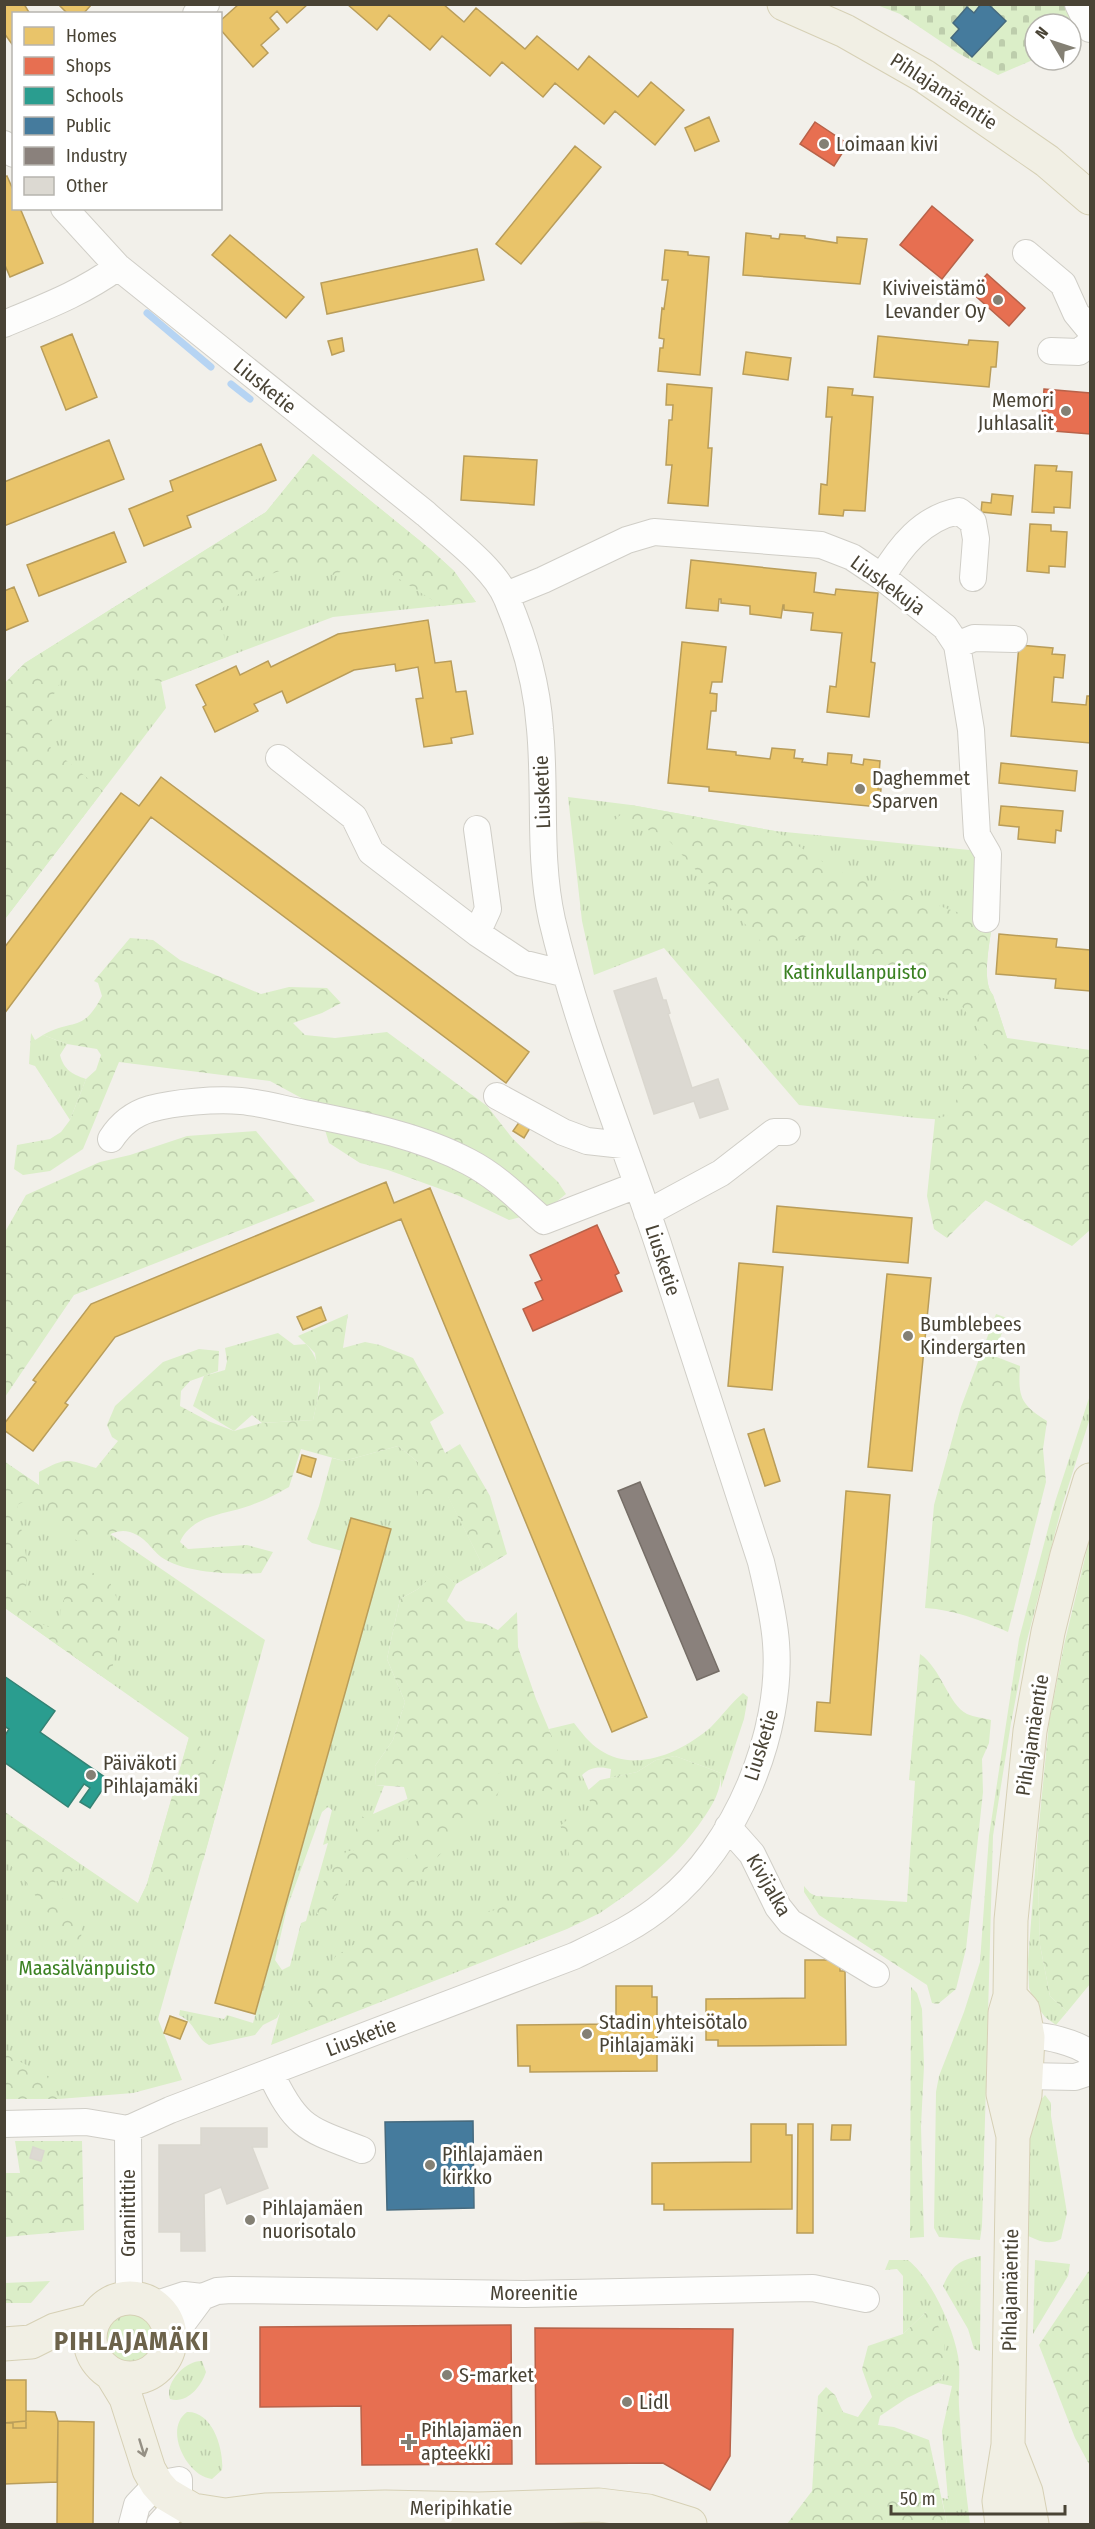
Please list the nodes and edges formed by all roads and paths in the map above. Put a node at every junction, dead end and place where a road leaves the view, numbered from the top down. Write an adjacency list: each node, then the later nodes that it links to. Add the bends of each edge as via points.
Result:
1 (784, 4): 4 (main road, Pihlajamäentie, via 845,31 924,76 1047,161)
2 (1078, 4): 3 (street)
3 (1090, 29)
4 (1090, 198)
5 (66, 210): 7 (street, Liusketie)
6 (1026, 253): 9 (street, via 1063,284 1076,313)
7 (118, 267): 8 (street, via 72,296); 14 (street, Liusketie, via 426,514 474,557)
8 (4, 324)
9 (1090, 330)
10 (1090, 343): 11 (street, via 1079,352)
11 (1051, 351)
12 (882, 577): 13 (street, via 897,552 925,525 958,511 973,522); 14 (street, Liuskekuja, via 852,557 821,545 654,532 627,540); 16 (street, Liuskekuja, via 945,627)
13 (973, 578)
14 (506, 595): 21 (street, Liusketie, via 531,674 540,728 545,865)
15 (1014, 639): 16 (street, via 974,638)
16 (957, 645): 19 (street, Liuskekuja, via 971,730 977,835 988,854)
17 (279, 758): 20 (street, via 354,817 371,852)
18 (477, 829): 20 (street, via 489,909)
19 (986, 919)
20 (477, 933): 21 (street, via 522,963)
21 (566, 974): 25 (street, Liusketie)
22 (497, 1096): 25 (street, via 563,1132 586,1141)
23 (787, 1132): 27 (street, via 774,1132 721,1173)
24 (111, 1138): 26 (street, via 128,1119 149,1109 239,1101 329,1118 439,1148 497,1179 544,1221)
25 (622, 1145): 26 (street, Liusketie)
26 (637, 1185): 27 (street, Liusketie)
27 (647, 1213): 29 (street, Liusketie, via 761,1562 772,1611 777,1665 770,1725 742,1803)
28 (1090, 1480): 31 (main road, Pihlajamäentie, via 1048,1632 1030,1731 1011,1920 1010,1996 1005,2013)
29 (728, 1827): 30 (street, Kivijalka, via 752,1854 778,1907 790,1922); 33 (street, Liusketie, via 699,1868 666,1903 619,1934 574,1956)
30 (876, 1974)
31 (1016, 2045): 32 (street, via 1062,2041); 35 (main road, Pihlajamäentie); 38 (main road, Pihlajamäentie, via 1003,2094)
32 (1090, 2054)
33 (270, 2072): 37 (street, Liusketie); 39 (street, via 295,2117 311,2131)
34 (1090, 2072): 35 (street, via 1075,2077)
35 (1026, 2076): 38 (main road, Pihlajamäentie, via 1025,2095)
36 (4, 2124): 37 (street, via 86,2122)
37 (128, 2129): 42 (street, Graniittitie)
38 (1013, 2136): 48 (main road, Pihlajamäentie)
39 (362, 2150)
40 (202, 2298): 41 (street, Moreenitie, via 231,2290 543,2294 813,2288); 42 (street, Moreenitie, via 184,2295); 44 (street)
41 (866, 2299)
42 (141, 2301): 43 (main road, via 108,2304); 44 (main road, via 162,2314)
43 (94, 2320): 45 (main road); 46 (main road, via 91,2346)
44 (170, 2333): 47 (main road, via 168,2351)
45 (18, 2343): 46 (main road)
46 (105, 2369): 47 (main road, via 124,2378); 49 (main road, one-way to 49, via 126,2398 149,2470)
47 (151, 2373): 49 (main road, via 157,2424 172,2469)
48 (1008, 2445): 52 (main road, Pihlajamäentie, via 999,2501); 53 (main road, Pihlajamäentie, via 1026,2492)
49 (169, 2498): 50 (street, via 137,2505); 51 (main road, Meripihkatie, via 193,2510 216,2515 378,2507 599,2505 648,2511)
50 (132, 2524)
51 (690, 2524)
52 (1002, 2524)
53 (1032, 2524)

